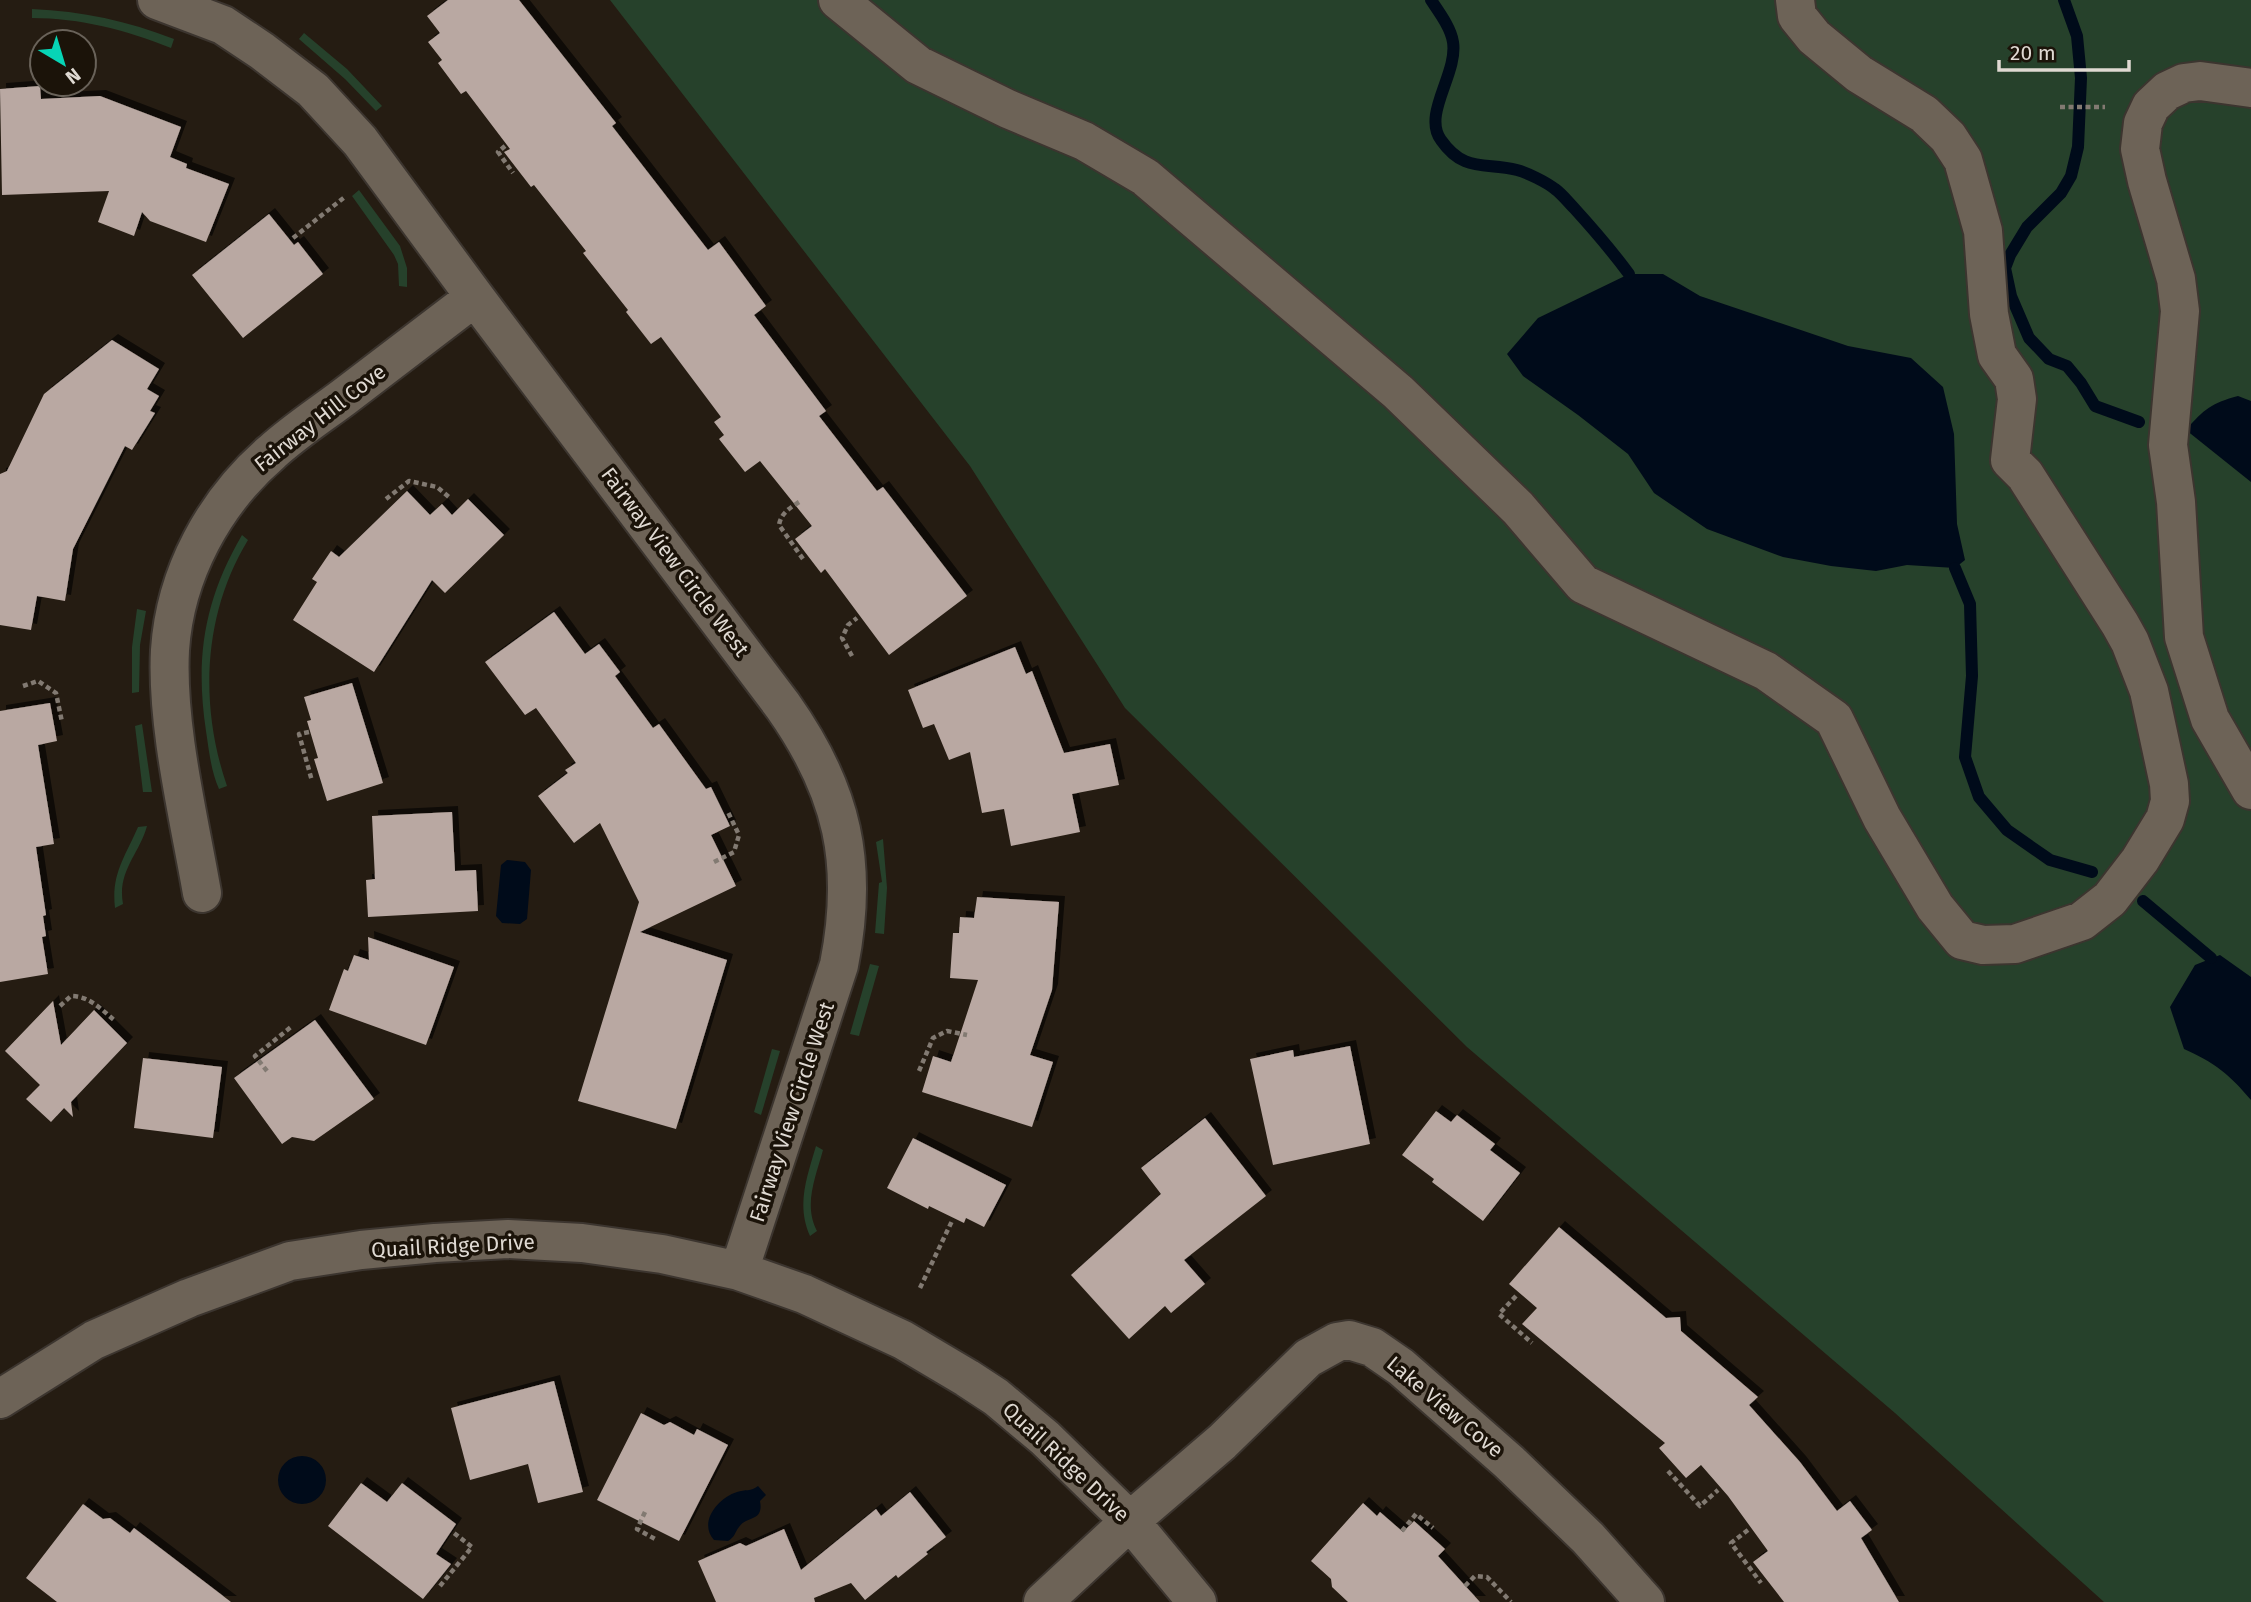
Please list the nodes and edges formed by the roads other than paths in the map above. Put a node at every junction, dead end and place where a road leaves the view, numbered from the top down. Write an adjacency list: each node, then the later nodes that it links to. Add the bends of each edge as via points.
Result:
1 (157, 0): 5 (street, Fairway View Circle West, via 223,25 313,90 360,141)
2 (838, 0): 7 (street, via 918,65 1084,141 1145,177 1398,392 1518,508 1583,584 1766,671 1834,719 1882,818 1935,907 1962,940 2014,944 2082,921 2110,899 2165,819 2170,802)
3 (1795, 0): 7 (street, via 1797,16 1814,37 1859,74 1924,114 1963,160 1983,231 1997,355 2014,379 2017,398 2010,460 2025,475 2130,642 2149,691)
4 (2251, 88): 6 (street, via 2200,81 2167,92 2151,106 2143,123 2140,149 2176,279 2180,311 2168,444 2184,637)
5 (475, 297): 9 (street, Fairway Hill Cove, via 270,453 224,503 198,546 176,613 170,677); 10 (street, Fairway View Circle West, via 797,726 817,760 839,818 849,884 839,965)
6 (2210, 719): 7 (street); 8 (street)
7 (2158, 736)
8 (2251, 790)
9 (202, 893)
10 (739, 1272): 11 (street, Quail Ridge Drive, via 662,1254 508,1239 422,1244 290,1261 94,1340); 12 (street, Quail Ridge Drive, via 804,1294 903,1340 967,1378 1045,1438)
11 (0, 1399)
12 (1130, 1521): 13 (street); 14 (street, Quail Ridge Drive); 15 (street, Lake View Cove, via 1222,1442 1308,1358 1349,1340 1372,1347 1401,1367 1509,1462 1581,1530)
13 (1043, 1602)
14 (1197, 1602)
15 (1645, 1602)

